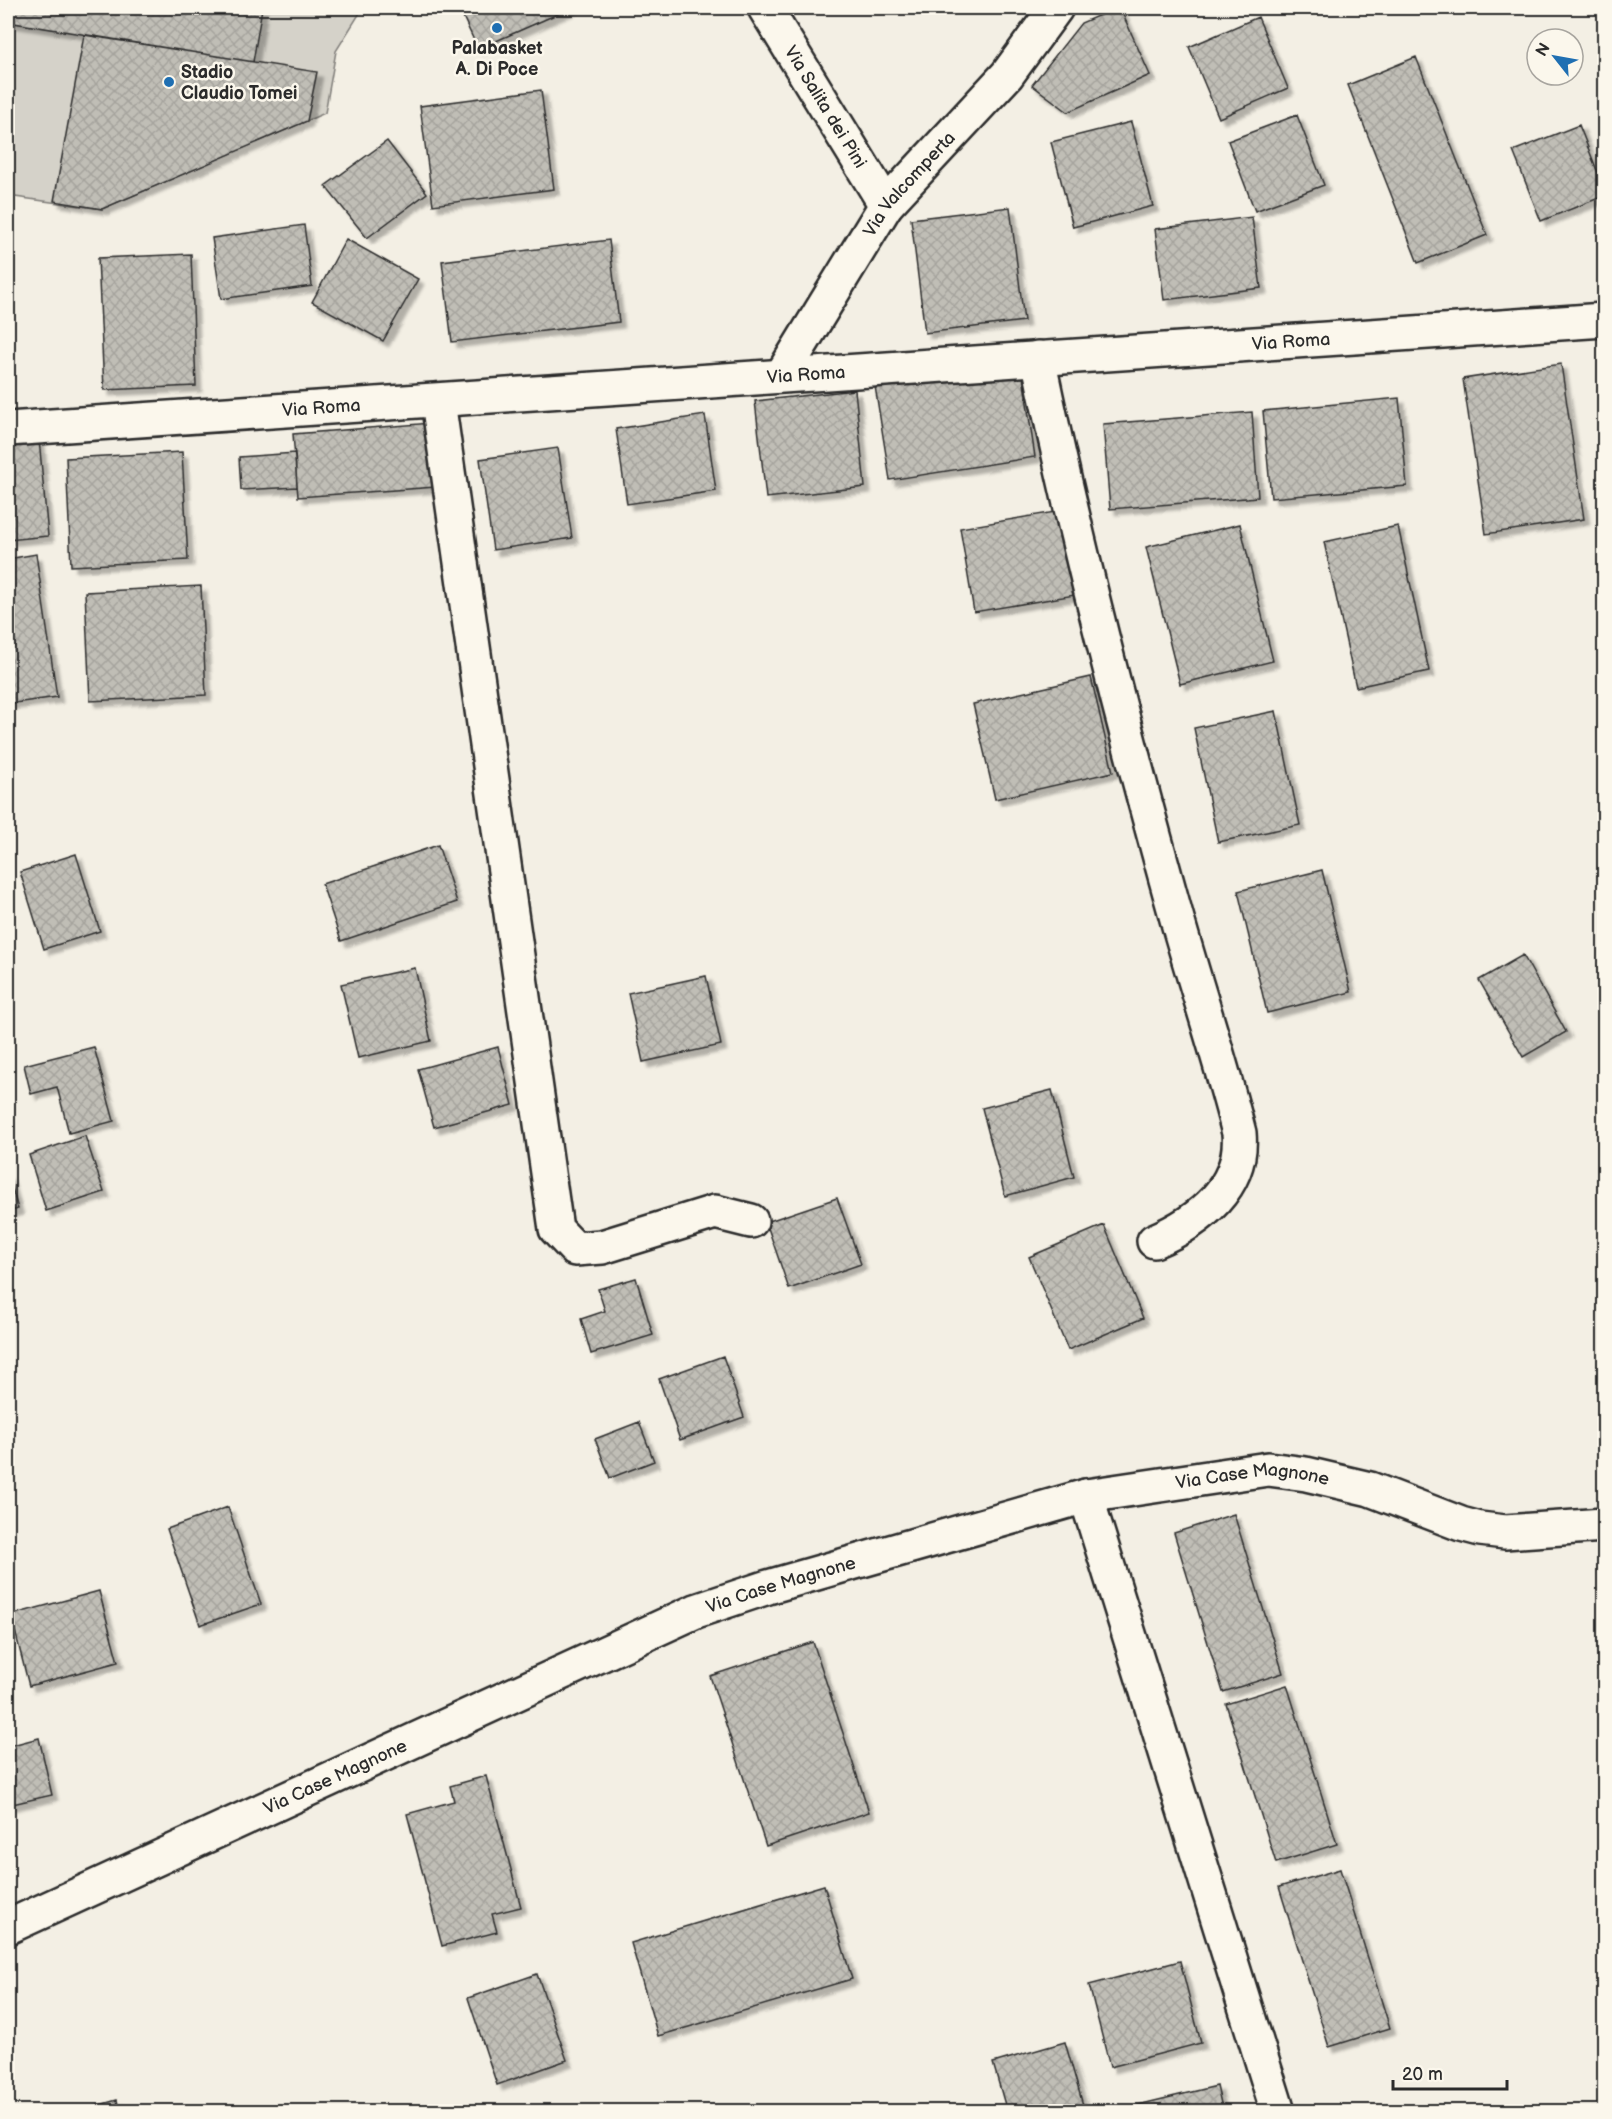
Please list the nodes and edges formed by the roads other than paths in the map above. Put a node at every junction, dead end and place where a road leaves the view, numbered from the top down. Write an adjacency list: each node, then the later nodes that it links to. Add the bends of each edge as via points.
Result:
1 (765, 8): 3 (street, Via Salita dei Pini)
2 (1056, 8): 3 (street, Via Valcomperta, via 1007,75)
3 (886, 205): 6 (street, Via Valcomperta)
4 (1605, 320): 5 (street, Via Roma)
5 (1038, 358): 6 (street, Via Roma); 10 (street, via 1102,638 1239,1133 1238,1160 1226,1186 1208,1209 1174,1233)
6 (782, 375): 7 (street, Via Roma)
7 (438, 400): 8 (street, Via Roma); 9 (street, via 556,1229 575,1249 602,1247 715,1212)
8 (8, 429)
9 (751, 1221)
10 (1154, 1241)
11 (1086, 1496): 12 (street, Via Case Magnone, via 1268,1469 1370,1489 1480,1529 1505,1532); 13 (street, Via Case Magnone, via 696,1611); 14 (street)
12 (1605, 1525)
13 (8, 1927)
14 (1278, 2112)

